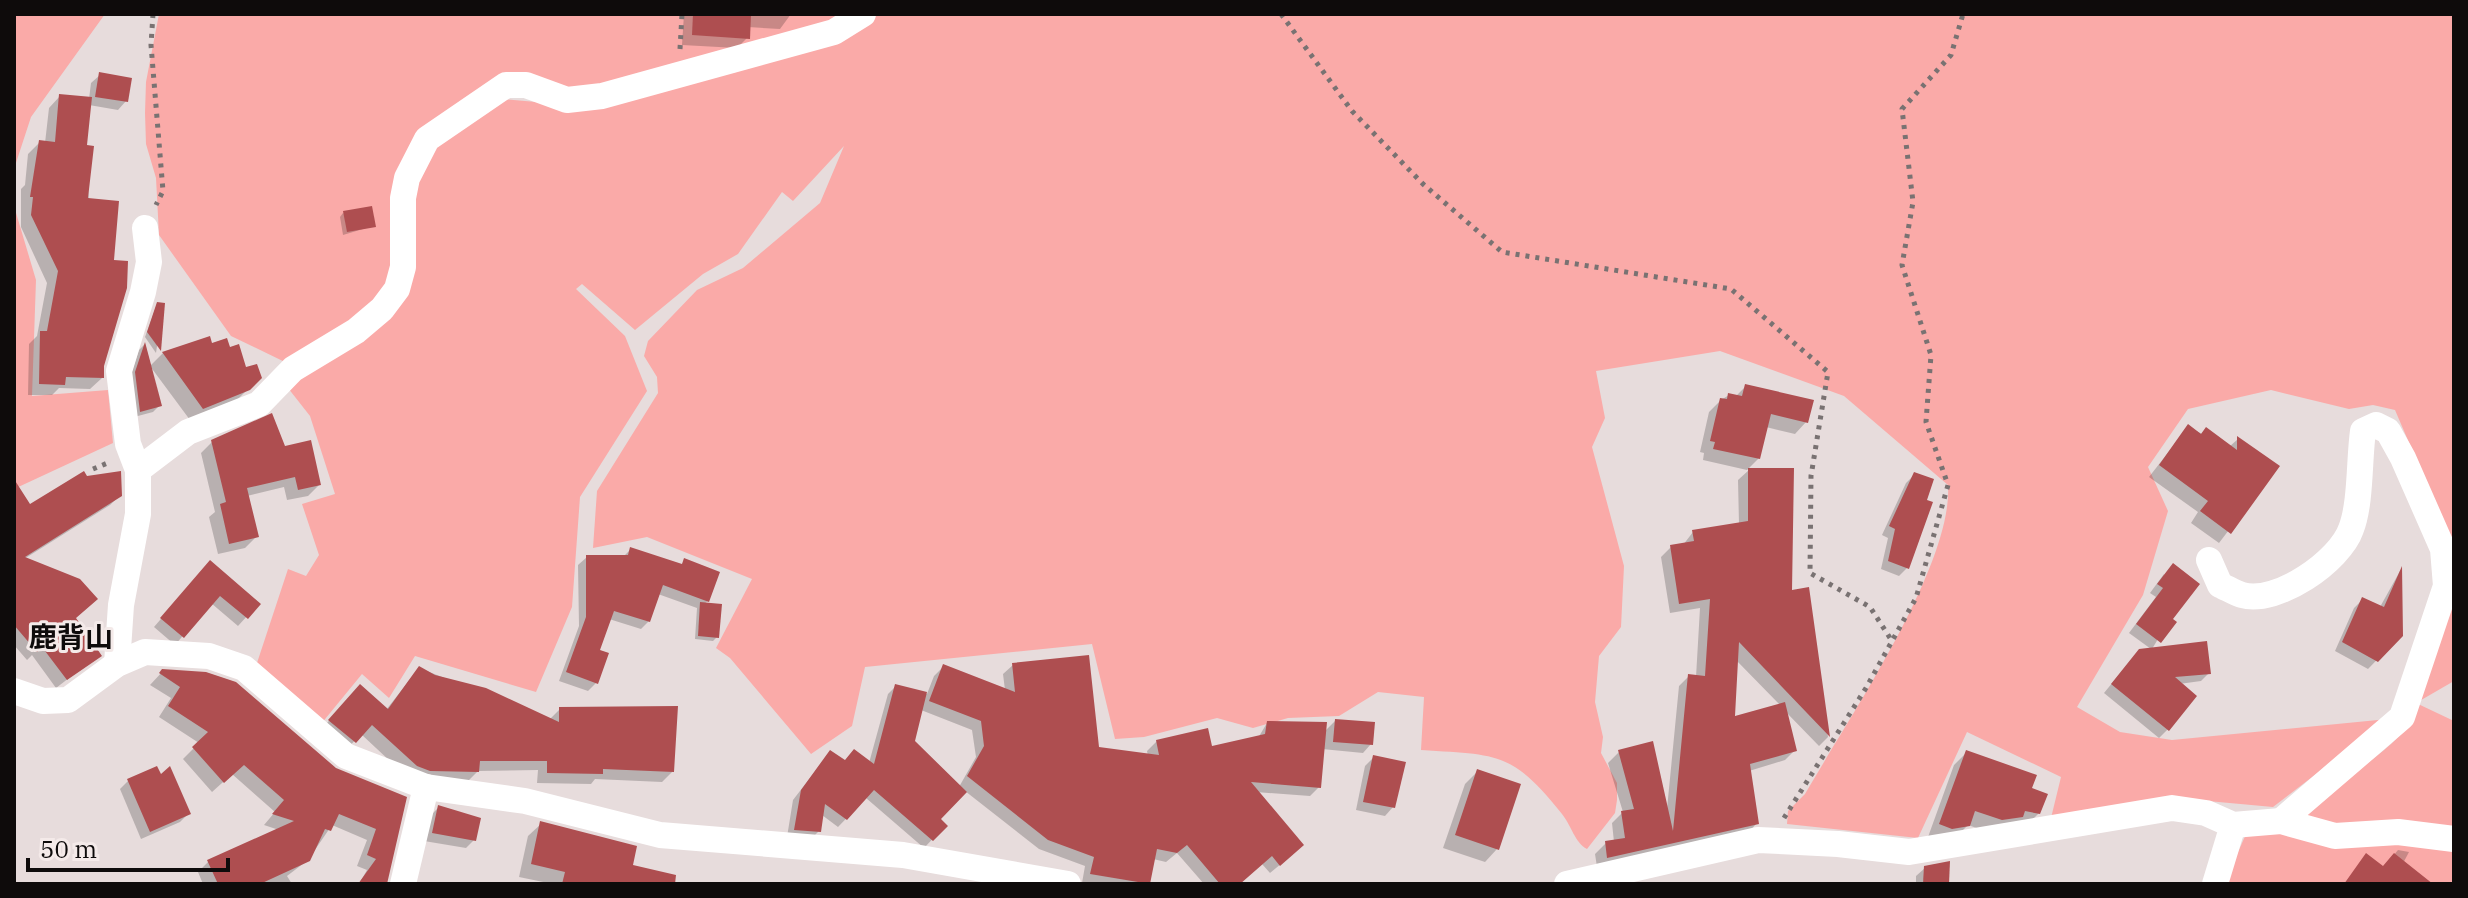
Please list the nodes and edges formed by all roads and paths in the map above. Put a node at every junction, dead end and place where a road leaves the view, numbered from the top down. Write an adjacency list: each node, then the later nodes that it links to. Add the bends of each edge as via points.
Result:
1 (153, 14): 5 (path, via 163,191)
2 (863, 14): 6 (street, via 834,32 602,96 567,100 517,84 496,89 427,139 413,160 403,198 403,267 397,289 382,309 293,369 259,404 188,432)
3 (1281, 14): 8 (path, via 1352,111 1423,184 1502,252 1731,289 1828,372 1811,476 1810,573 1870,607)
4 (1963, 14): 8 (path, via 1951,55 1902,109 1913,202 1902,265 1931,355 1926,422 1948,485 1916,598)
5 (145, 228): 6 (street, via 149,262 119,371 128,444)
6 (138, 470): 9 (street, via 138,514 121,605)
7 (2209, 560): 12 (street, via 2220,585 2244,596 2272,594 2336,555 2352,528 2363,431 2376,425 2388,431 2403,458 2443,549 2446,586 2402,717)
8 (1892, 641): 15 (path)
9 (117, 664): 10 (street, via 68,700 43,701); 11 (street, via 145,652 175,651 244,668 346,756)
10 (14, 691)
11 (426, 787): 16 (street); 17 (street, via 525,801 660,835 903,855)
12 (2281, 821): 13 (street); 14 (street, via 2335,836 2398,832)
13 (2233, 825): 15 (street, via 2206,813 2172,808 1909,852); 19 (street)
14 (2454, 839)
15 (1773, 840): 18 (street)
16 (403, 884)
17 (1068, 884)
18 (1567, 884)
19 (2215, 884)

